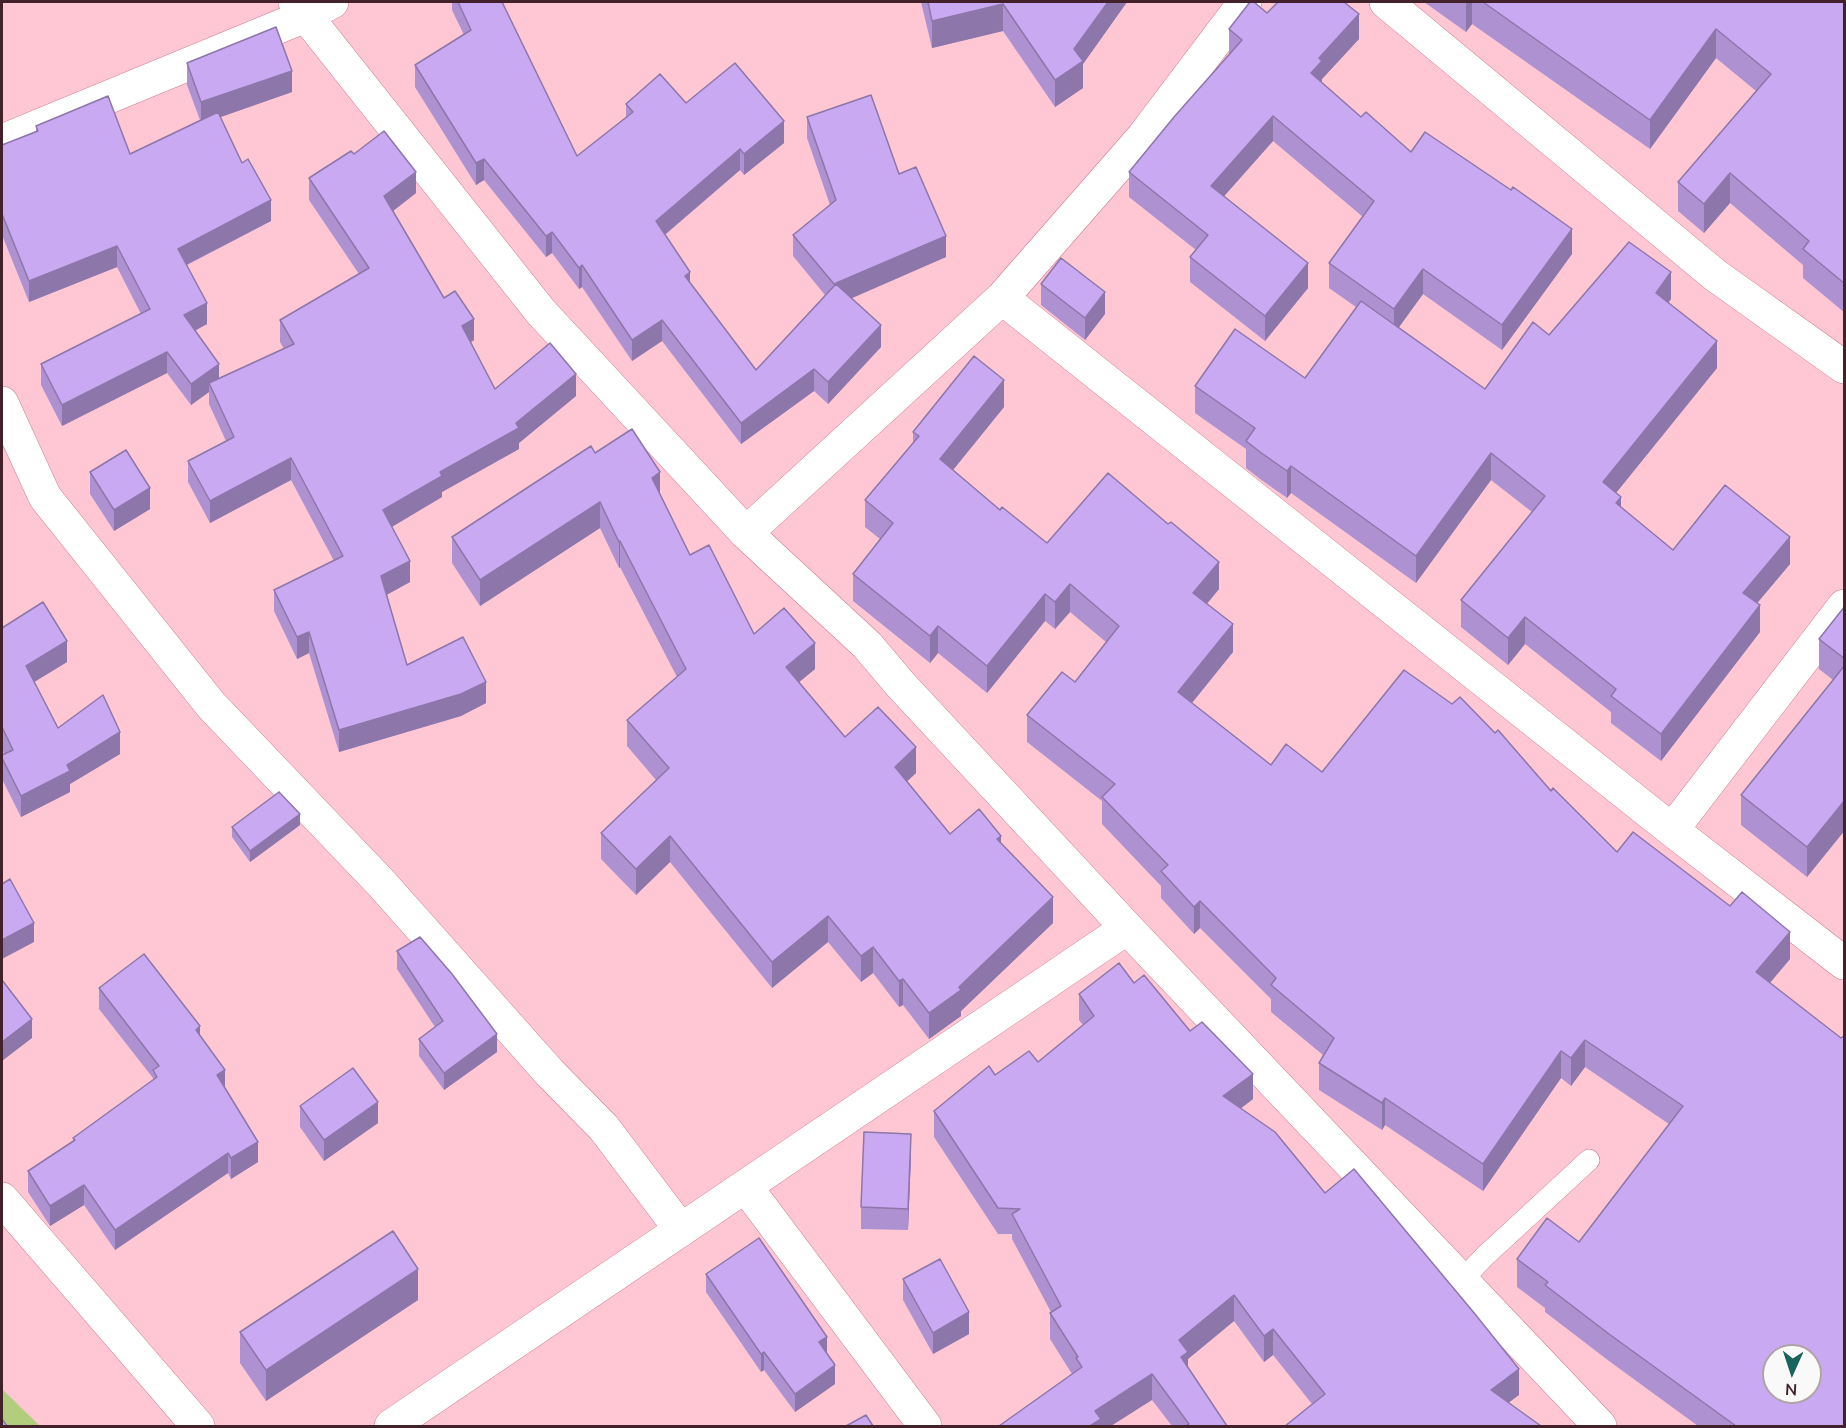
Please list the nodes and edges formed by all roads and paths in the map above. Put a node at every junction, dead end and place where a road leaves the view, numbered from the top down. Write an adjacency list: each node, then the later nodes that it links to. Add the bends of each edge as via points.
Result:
1 (1245, 2): 5 (street, via 1143,137)
2 (1386, 2): 6 (street, via 1715,275)
3 (311, 6): 4 (street); 8 (street, via 541,312)
4 (2, 141)
5 (1002, 298): 8 (street); 10 (street)
6 (1845, 367)
7 (2, 403): 16 (street, via 45,497 211,705 382,884 604,1128)
8 (746, 533): 11 (street, via 867,645)
9 (1845, 606): 10 (street)
10 (1672, 830): 12 (street)
11 (1127, 928): 14 (street); 17 (street)
12 (1845, 963)
13 (1589, 1160): 17 (lane)
14 (746, 1187): 16 (street); 20 (street)
15 (2, 1199): 18 (street)
16 (681, 1230): 19 (street)
17 (1462, 1280): 21 (street)
18 (198, 1426)
19 (391, 1426)
20 (925, 1426)
21 (1600, 1426)

